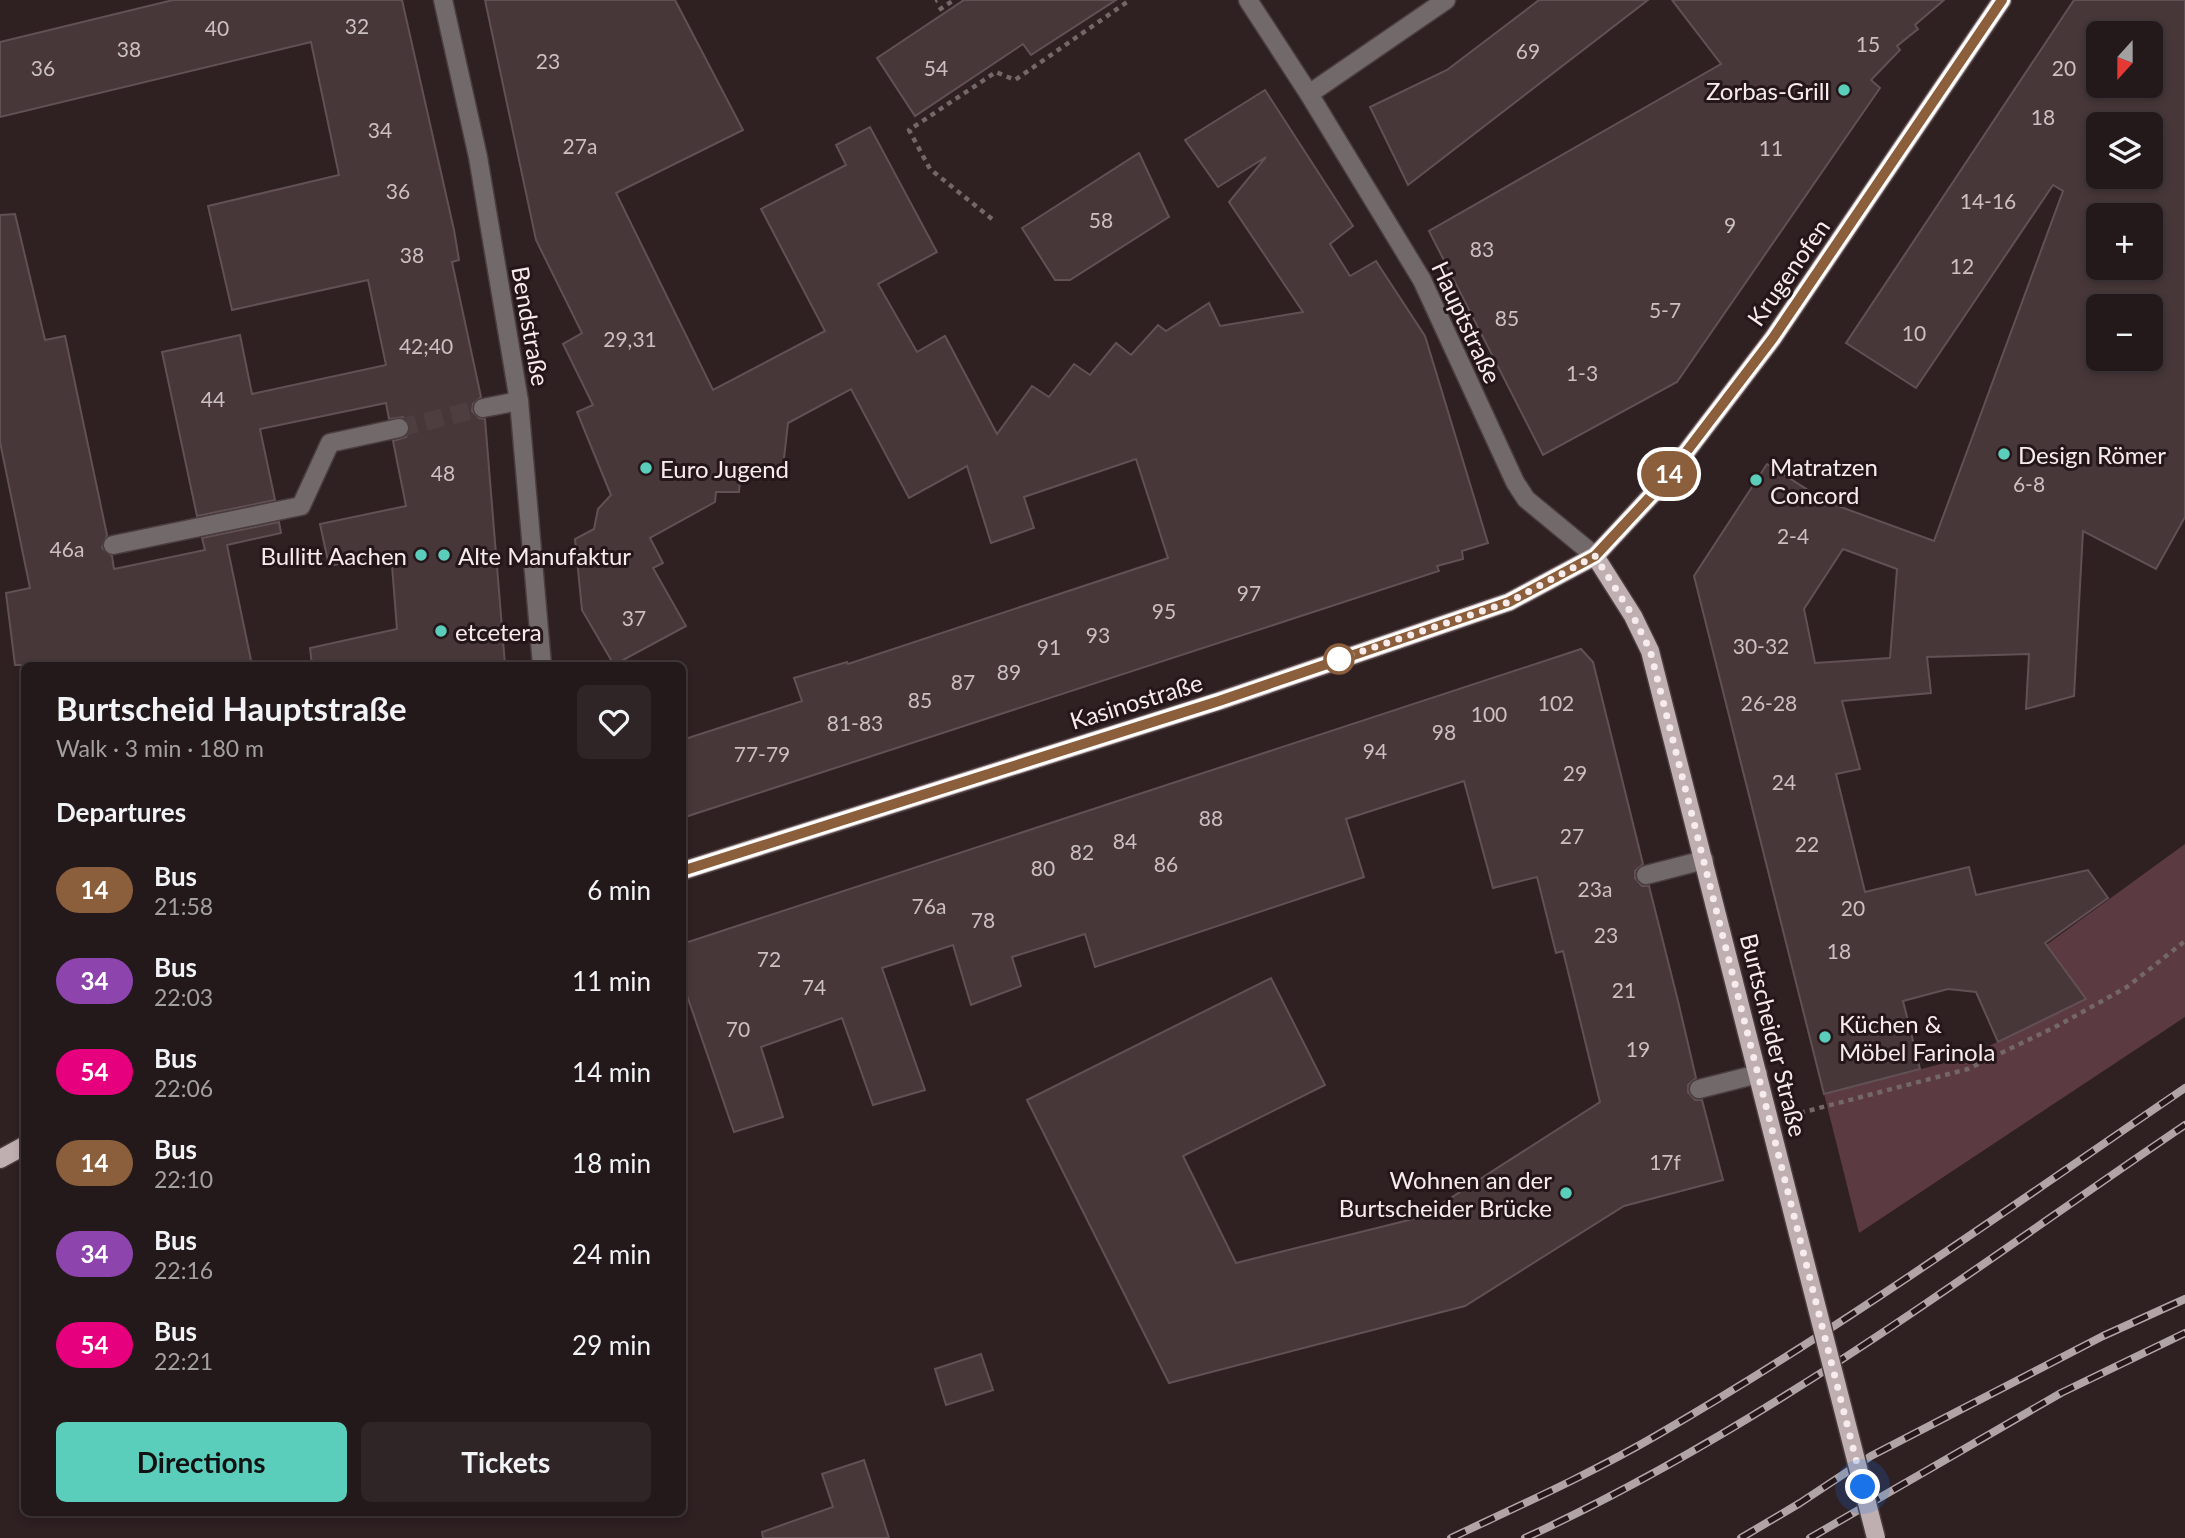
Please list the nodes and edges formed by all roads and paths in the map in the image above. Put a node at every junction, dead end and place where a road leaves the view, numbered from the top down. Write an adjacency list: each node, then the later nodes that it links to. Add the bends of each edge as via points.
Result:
1 (443, 0): 10 (street, Bendstraße, via 478,158)
2 (954, 0): 7 (path)
3 (1130, 0): 9 (path, via 1015,80 996,72 909,130 930,169)
4 (1248, 0): 8 (street, Hauptstraße)
5 (1446, 0): 8 (street)
6 (2002, 0): 14 (main road, Krugenofen, via 1773,338 1661,485)
7 (939, 10)
8 (1310, 94): 14 (street, Hauptstraße, via 1422,280 1515,482 1526,499)
9 (992, 219)
10 (519, 401): 11 (street); 15 (street, Bendstraße)
11 (483, 408)
12 (399, 428): 13 (street, via 330,443 301,506)
13 (113, 545)
14 (1595, 556): 16 (main road, Burtscheider Straße, via 1650,650); 17 (main road, Kasinostraße, via 1509,602 1219,701)
15 (542, 662)
16 (1704, 860): 18 (street); 20 (main road, Burtscheider Straße)
17 (686, 870)
18 (1646, 875)
19 (2185, 942): 22 (path, via 2127,987 1968,1069)
20 (1758, 1074): 21 (street); 22 (main road, Burtscheider Straße)
21 (1699, 1089)
22 (1770, 1120): 25 (main road, Burtscheider Straße, bridge)
23 (21, 1148): 24 (main road)
24 (0, 1159)
25 (1876, 1538)

